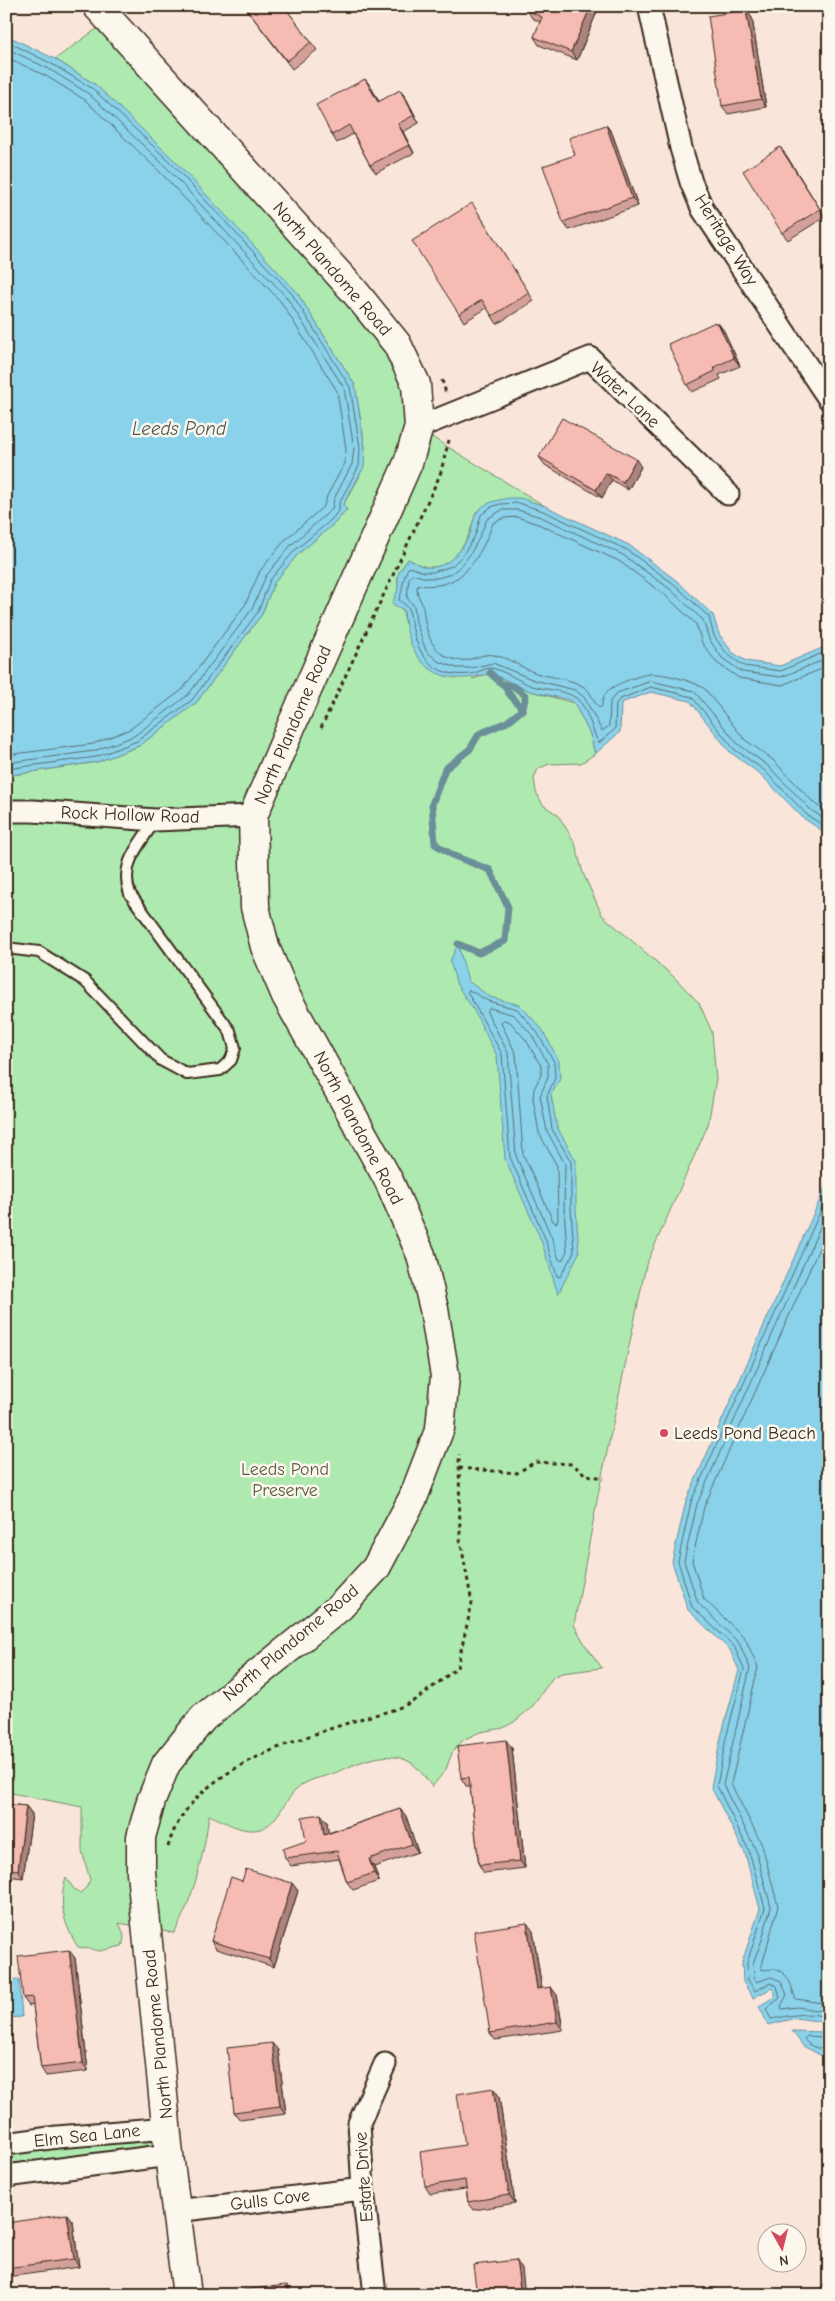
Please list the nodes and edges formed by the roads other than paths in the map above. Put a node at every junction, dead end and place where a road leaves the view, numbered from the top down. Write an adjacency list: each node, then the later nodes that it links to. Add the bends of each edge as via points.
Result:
1 (97, 6): 4 (main road, North Plandome Road, via 352,288 397,344 416,384)
2 (649, 6): 3 (street, Heritage Way, via 681,148 696,196)
3 (829, 399)
4 (418, 427): 5 (street, Water Lane, via 590,358); 7 (main road, North Plandome Road, via 408,463)
5 (728, 494)
6 (6, 810): 8 (street, Rock Hollow Road)
7 (253, 816): 8 (street, Rock Hollow Road); 11 (main road, North Plandome Road, via 256,906 265,947 286,996 388,1181 421,1254 445,1376 440,1428 413,1498 376,1568 340,1606 203,1718 166,1764 151,1801 141,1837 141,1872)
8 (155, 820): 9 (lane, via 129,861 126,881 130,894 230,1031 235,1048 231,1060 220,1070 188,1074 161,1060 85,981 39,952)
9 (6, 948)
10 (385, 2064): 15 (street, Estate Drive, via 359,2123)
11 (168, 2128): 12 (street, Elm Sea Lane); 13 (main road, North Plandome Road)
12 (6, 2144)
13 (169, 2155): 14 (street, Elm Sea Lane); 16 (main road, North Plandome Road)
14 (7, 2169)
15 (363, 2189): 16 (street, Gulls Cove); 18 (street, Estate Drive)
16 (176, 2211): 17 (main road, North Plandome Road)
17 (187, 2295)
18 (376, 2295)

